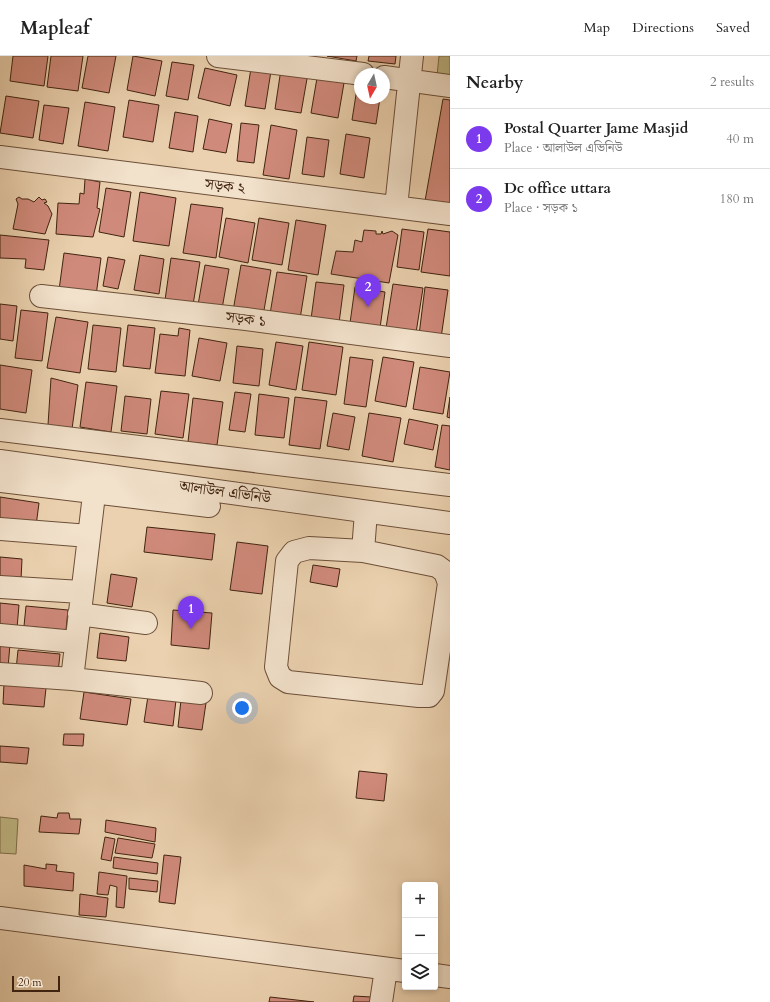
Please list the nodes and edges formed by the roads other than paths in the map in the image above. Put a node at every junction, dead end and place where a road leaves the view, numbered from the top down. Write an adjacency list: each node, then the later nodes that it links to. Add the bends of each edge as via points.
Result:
1 (218, 56): 3 (street)
2 (412, 56): 5 (street)
3 (354, 73)
4 (390, 78): 5 (street)
5 (408, 80): 6 (street); 8 (street)
6 (450, 86)
7 (0, 157): 8 (street, সড়ক ২)
8 (396, 207): 9 (street, সড়ক ২)
9 (450, 214)
10 (41, 296): 11 (street, সড়ক ১, via 254,320)
11 (450, 346)
12 (0, 430): 16 (street)
13 (0, 462): 15 (street, আলাউল এভিনিউ)
14 (0, 481): 15 (street)
15 (95, 483): 17 (street); 18 (street, আলাউল এভিনিউ); 21 (street)
16 (450, 485)
17 (209, 506)
18 (366, 512): 19 (street, আলাউল এভিনিউ); 22 (street)
19 (450, 522)
20 (0, 529): 21 (street)
21 (88, 536): 24 (street)
22 (363, 551): 22 (street, via 309,548 294,552 287,561 276,666 280,677 288,682 429,696 433,691 449,583 446,572 437,566)
23 (0, 587): 24 (street)
24 (81, 592): 25 (street)
25 (78, 614): 26 (street); 28 (street)
26 (146, 623)
27 (0, 635): 28 (street)
28 (75, 642): 30 (street)
29 (0, 674): 30 (street)
30 (72, 679): 31 (street)
31 (201, 693)
32 (0, 918): 33 (street)
33 (395, 970): 36 (street)
34 (438, 975): 35 (street)
35 (450, 977)
36 (381, 1002)

